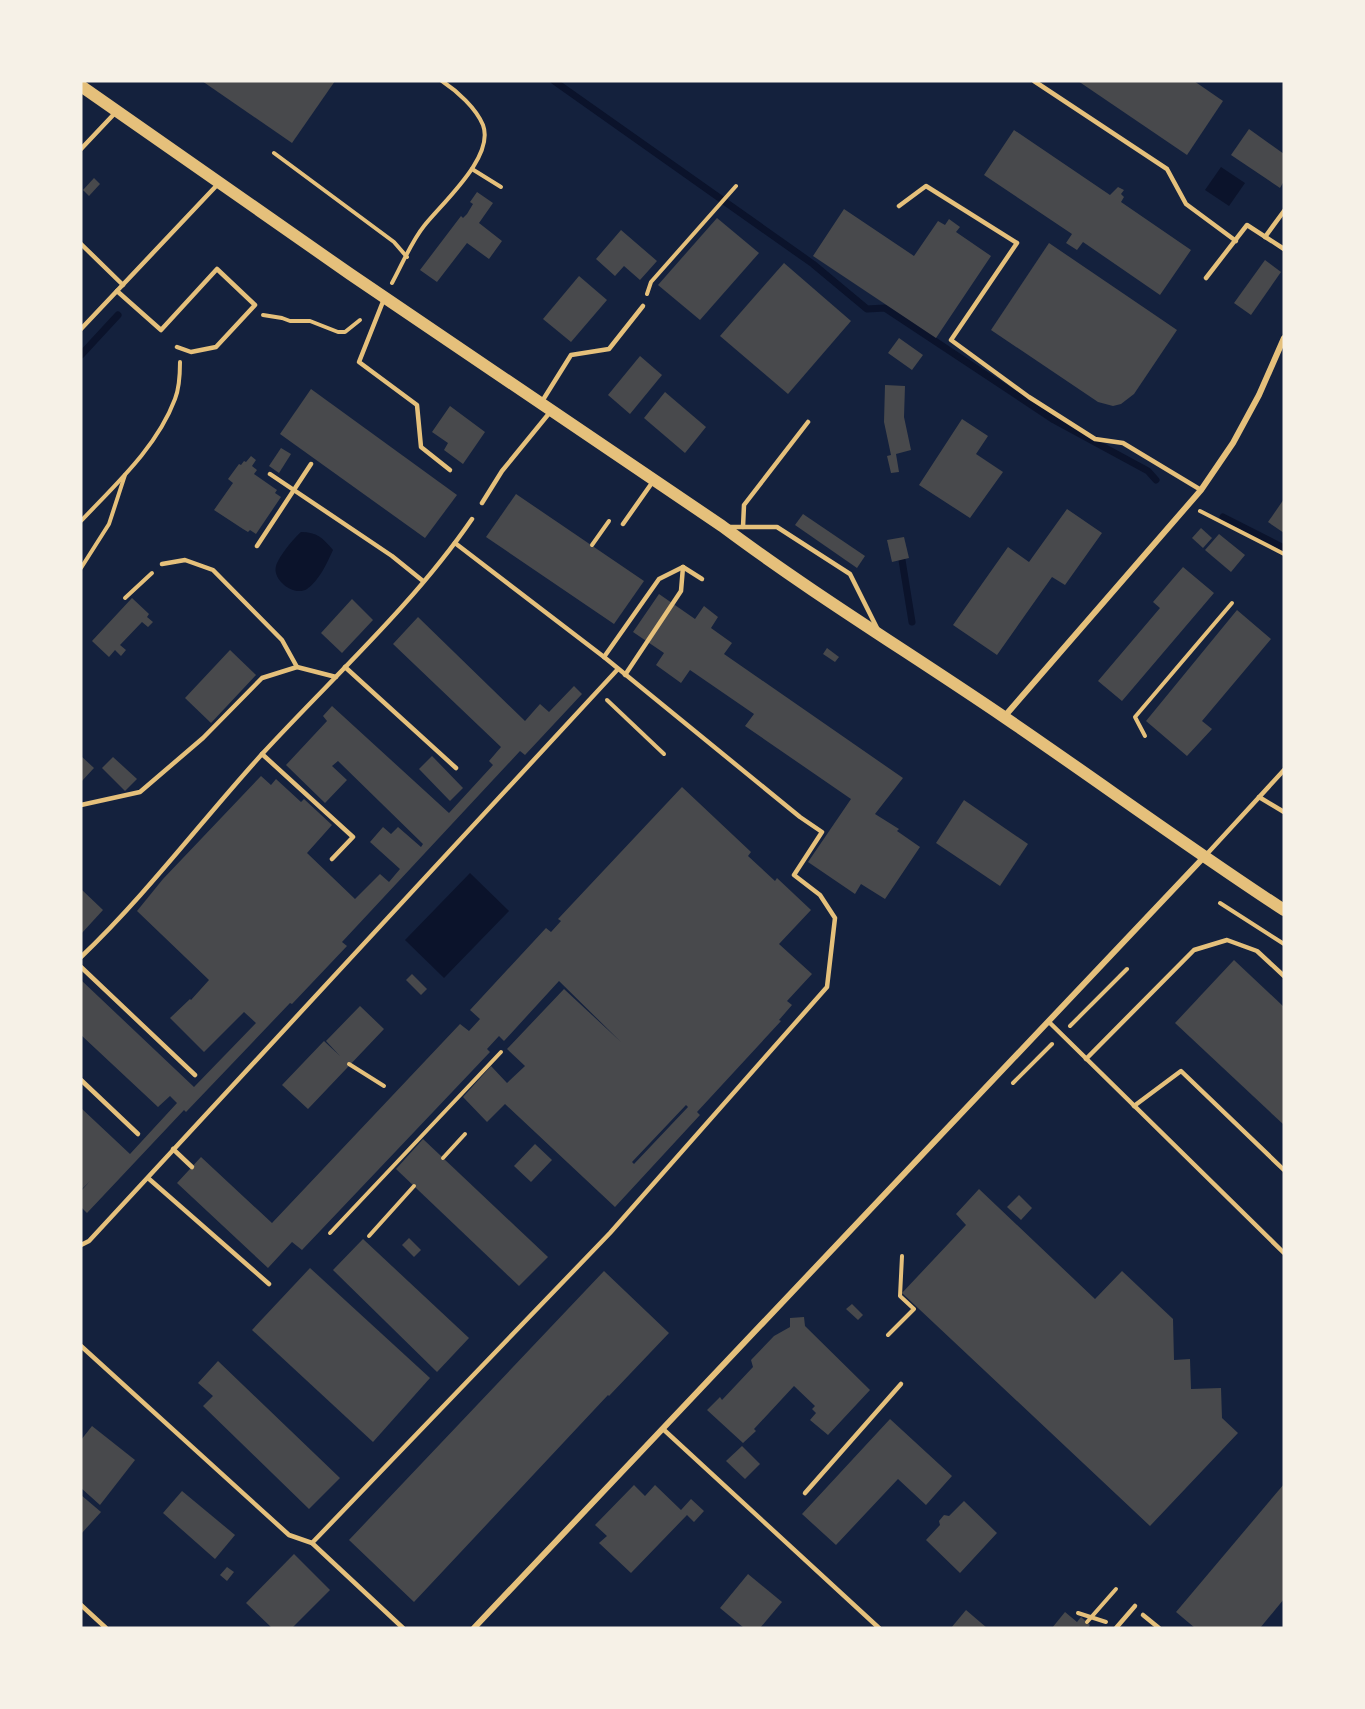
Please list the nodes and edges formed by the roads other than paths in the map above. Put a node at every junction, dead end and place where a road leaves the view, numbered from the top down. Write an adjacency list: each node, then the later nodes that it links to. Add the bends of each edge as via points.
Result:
1 (1034, 81): 9 (lane, via 1167,169 1186,204)
2 (81, 86): 3 (main road)
3 (117, 111): 4 (lane); 5 (main road)
4 (81, 149)
5 (220, 182): 13 (lane); 15 (main road)
6 (899, 206): 30 (lane, via 926,186 1017,243 951,340 1095,439 1123,442)
7 (1284, 210): 8 (lane)
8 (1265, 237): 9 (lane, via 1247,225); 11 (lane)
9 (1236, 241): 12 (lane)
10 (81, 244): 13 (lane)
11 (1284, 249)
12 (1206, 278)
13 (123, 285): 14 (lane)
14 (117, 291): 17 (lane); 19 (lane, via 160,330 218,269 255,305 216,347 191,352)
15 (385, 297): 22 (main road); 26 (lane, via 359,362 417,405 422,447)
16 (643, 306): 22 (lane, via 609,349 571,356)
17 (81, 329)
18 (1284, 338): 20 (street)
19 (177, 347)
20 (1277, 356): 21 (street); 30 (street, via 1233,443)
21 (1284, 359)
22 (541, 403): 23 (main road)
23 (552, 410): 28 (main road); 31 (lane)
24 (808, 422): 35 (lane, via 744,505)
25 (311, 464): 29 (lane)
26 (450, 470)
27 (270, 474): 29 (lane)
28 (654, 480): 33 (lane); 34 (main road)
29 (294, 490): 37 (lane); 41 (lane)
30 (1201, 490): 49 (street)
31 (482, 502)
32 (472, 519): 36 (lane)
33 (623, 524)
34 (722, 526): 35 (lane); 42 (main road)
35 (743, 527): 42 (lane, via 777,527 850,574)
36 (455, 543): 41 (lane); 43 (lane)
37 (256, 546)
38 (162, 564): 44 (lane, via 185,560 213,570 282,639)
39 (683, 567): 40 (lane); 43 (lane, via 659,579); 47 (lane, via 681,591)
40 (702, 579)
41 (423, 581): 45 (lane)
42 (880, 635): 49 (main road)
43 (604, 657): 46 (lane)
44 (297, 667): 48 (lane); 54 (lane, via 262,678 203,738 140,792)
45 (345, 667): 48 (lane); 51 (lane)
46 (618, 669): 47 (lane); 68 (lane)
47 (625, 675): 79 (lane, via 822,832 794,875 820,895 835,918 827,987 610,1233)
48 (336, 677): 50 (lane)
49 (1004, 717): 56 (main road)
50 (262, 754): 57 (lane, via 353,837); 59 (lane, via 112,927)
51 (456, 768)
52 (1284, 770): 53 (lane)
53 (1259, 797): 55 (lane); 56 (lane)
54 (81, 805)
55 (1284, 812)
56 (1204, 857): 58 (main road); 62 (street)
57 (332, 859)
58 (1284, 910)
59 (81, 957)
60 (81, 967): 64 (lane)
61 (1284, 976): 63 (lane, via 1257,951 1227,940 1194,950)
62 (1049, 1022): 63 (lane); 77 (street)
63 (1086, 1059): 66 (lane)
64 (195, 1075)
65 (81, 1080): 67 (lane)
66 (1134, 1106): 70 (lane, via 1181,1071); 73 (lane)
67 (138, 1134)
68 (173, 1149): 69 (lane); 71 (lane)
69 (192, 1167)
70 (1284, 1170)
71 (148, 1178): 72 (lane); 74 (lane)
72 (81, 1245)
73 (1284, 1253)
74 (269, 1284)
75 (81, 1346): 79 (lane, via 289,1535)
76 (901, 1384): 78 (lane)
77 (663, 1429): 86 (street); 87 (lane)
78 (805, 1493)
79 (312, 1543): 85 (lane)
80 (81, 1605): 84 (lane)
81 (1135, 1606): 83 (lane)
82 (1143, 1615): 88 (lane)
83 (1118, 1626)
84 (106, 1628)
85 (402, 1628)
86 (474, 1628)
87 (879, 1628)
88 (1159, 1628)

